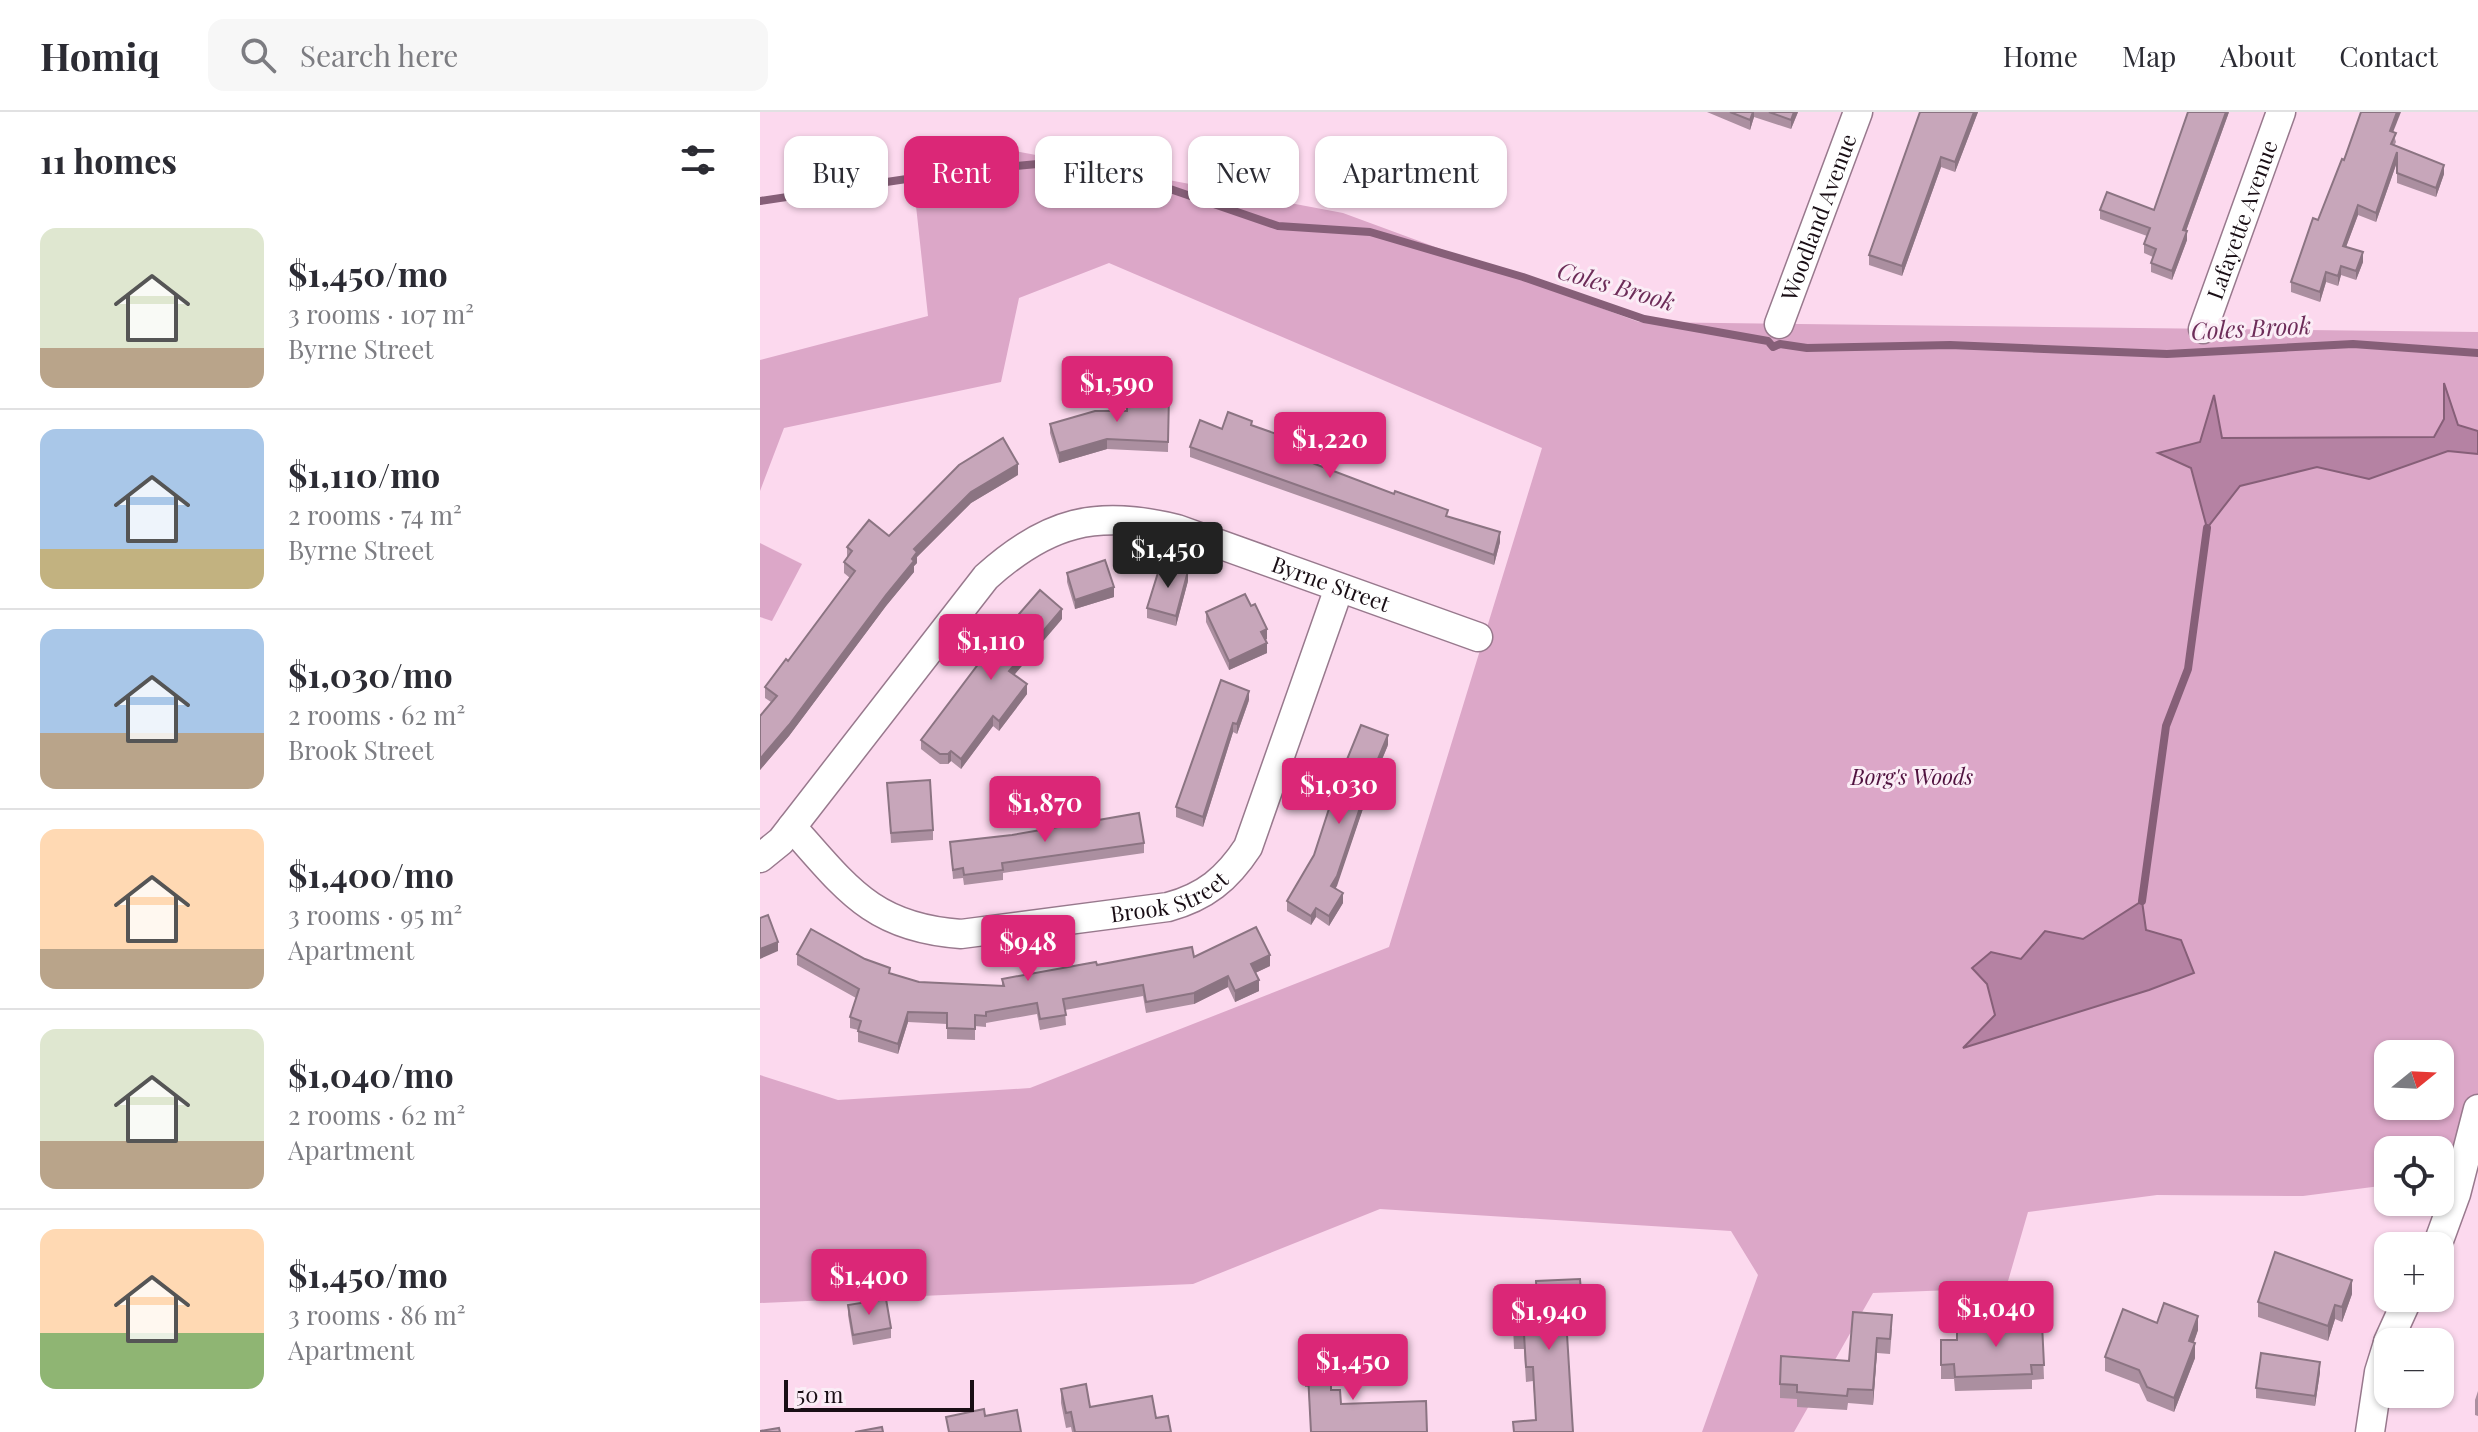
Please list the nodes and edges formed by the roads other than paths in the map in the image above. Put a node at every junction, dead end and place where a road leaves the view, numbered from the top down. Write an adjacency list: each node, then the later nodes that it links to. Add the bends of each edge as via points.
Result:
1 (1858, 112): 3 (street, Woodland Avenue)
2 (2281, 112): 4 (street, Lafayette Avenue)
3 (1779, 324)
4 (2203, 329)
5 (1339, 588): 6 (street, Byrne Street); 7 (street, Byrne Street, via 1143,521 1109,519 1046,534 1013,552 986,577); 7 (street, Brook Street, via 1248,847 1215,887 1190,901 961,934 931,932 871,908)
6 (1478, 637)
7 (792, 827): 8 (street, Byrne Street)
8 (760, 858)
9 (2478, 1109): 10 (street)
10 (2442, 1232)
11 (2374, 1405): 12 (street)
12 (2370, 1432)

